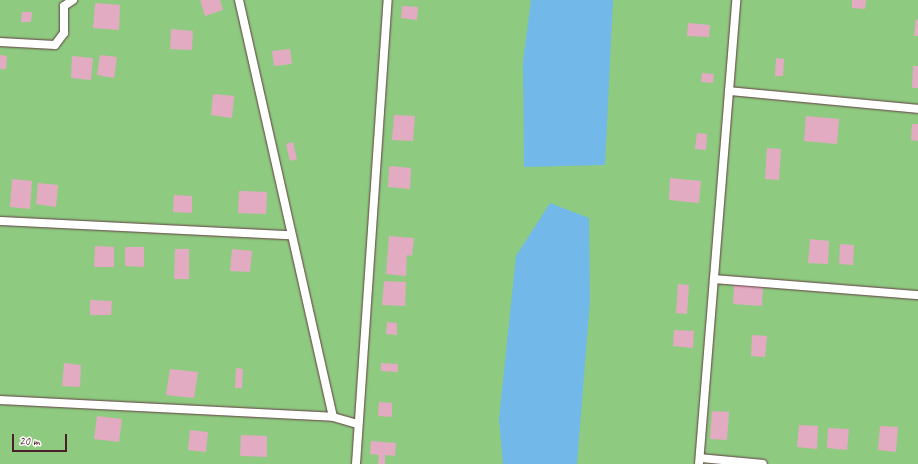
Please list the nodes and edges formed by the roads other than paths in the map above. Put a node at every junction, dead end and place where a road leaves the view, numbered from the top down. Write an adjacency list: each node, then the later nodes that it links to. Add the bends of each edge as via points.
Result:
1 (73, 0): 5 (lane, via 64,6 64,33 55,45)
2 (239, 0): 9 (lane)
3 (388, 0): 14 (lane)
4 (736, 0): 6 (lane)
5 (0, 42)
6 (729, 91): 7 (lane); 10 (lane)
7 (918, 109)
8 (0, 221): 9 (lane)
9 (291, 235): 13 (lane)
10 (714, 278): 11 (lane); 15 (lane)
11 (918, 295)
12 (0, 400): 13 (lane)
13 (333, 417): 14 (lane)
14 (357, 424): 16 (lane)
15 (699, 461): 17 (lane)
16 (356, 464)
17 (763, 464)

